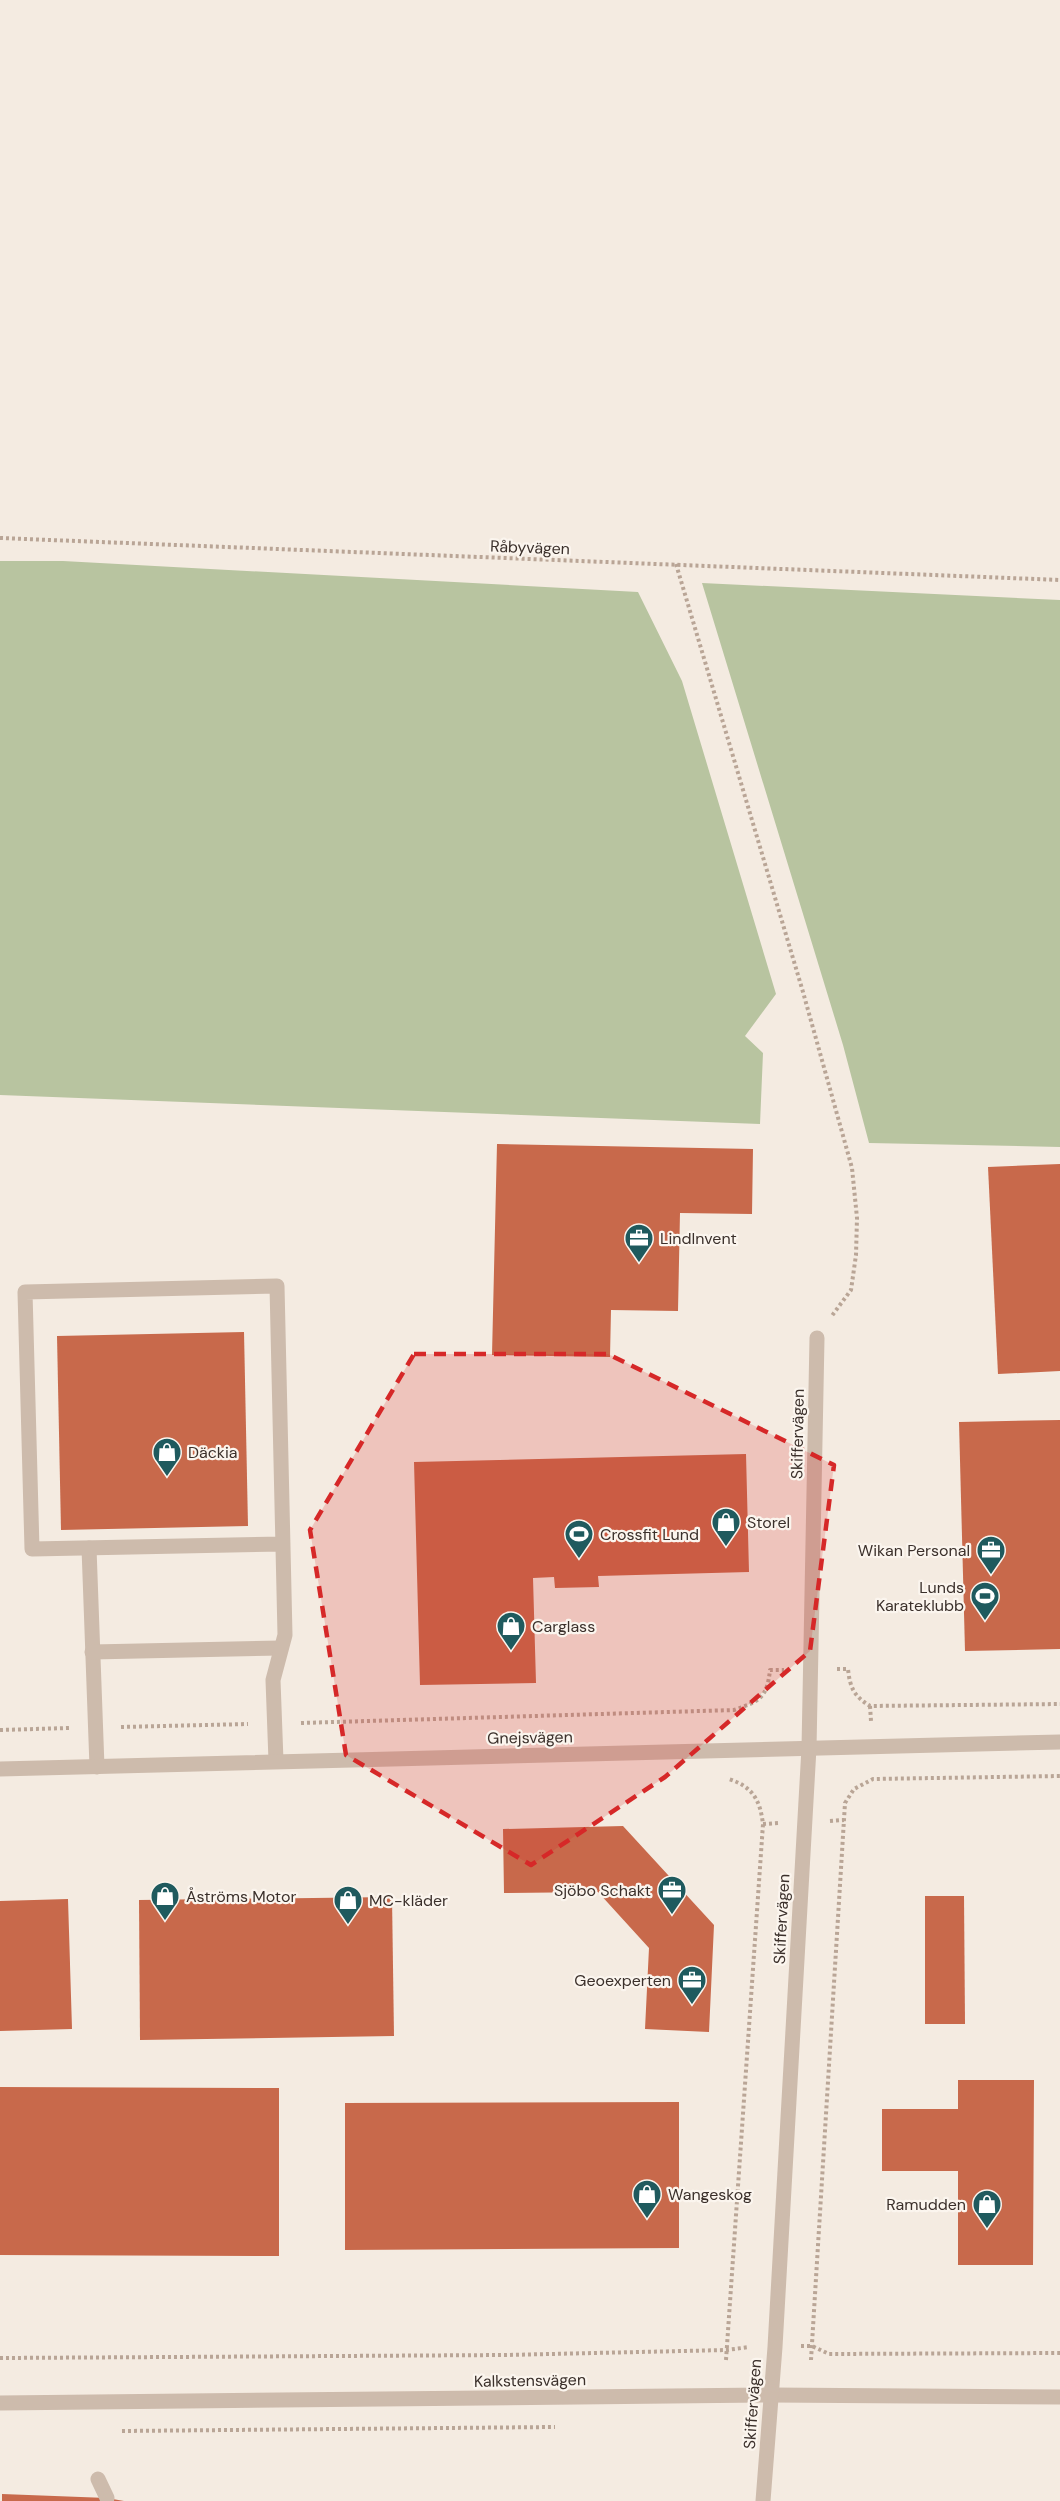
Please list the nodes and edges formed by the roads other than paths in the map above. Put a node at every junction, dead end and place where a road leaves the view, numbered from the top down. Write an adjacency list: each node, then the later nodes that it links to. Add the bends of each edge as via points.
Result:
1 (817, 1338): 7 (street, Skiffervägen)
2 (283, 1544): 3 (street); 3 (street, via 277,1286 25,1292 32,1550); 4 (street, via 285,1635)
3 (88, 1548): 5 (street)
4 (281, 1648): 5 (street); 8 (street, via 273,1680)
5 (92, 1652): 9 (street)
6 (1060, 1742): 7 (street, Gnejsvägen)
7 (809, 1748): 8 (street, Gnejsvägen); 11 (street, Skiffervägen)
8 (276, 1761): 9 (street, Gnejsvägen)
9 (97, 1767): 10 (street, Gnejsvägen)
10 (0, 1769)
11 (771, 2395): 12 (street, Kalkstensvägen); 13 (street, Kalkstensvägen); 16 (street, Skiffervägen)
12 (1060, 2397)
13 (0, 2403)
14 (98, 2479): 15 (street)
15 (106, 2498)
16 (763, 2501)

